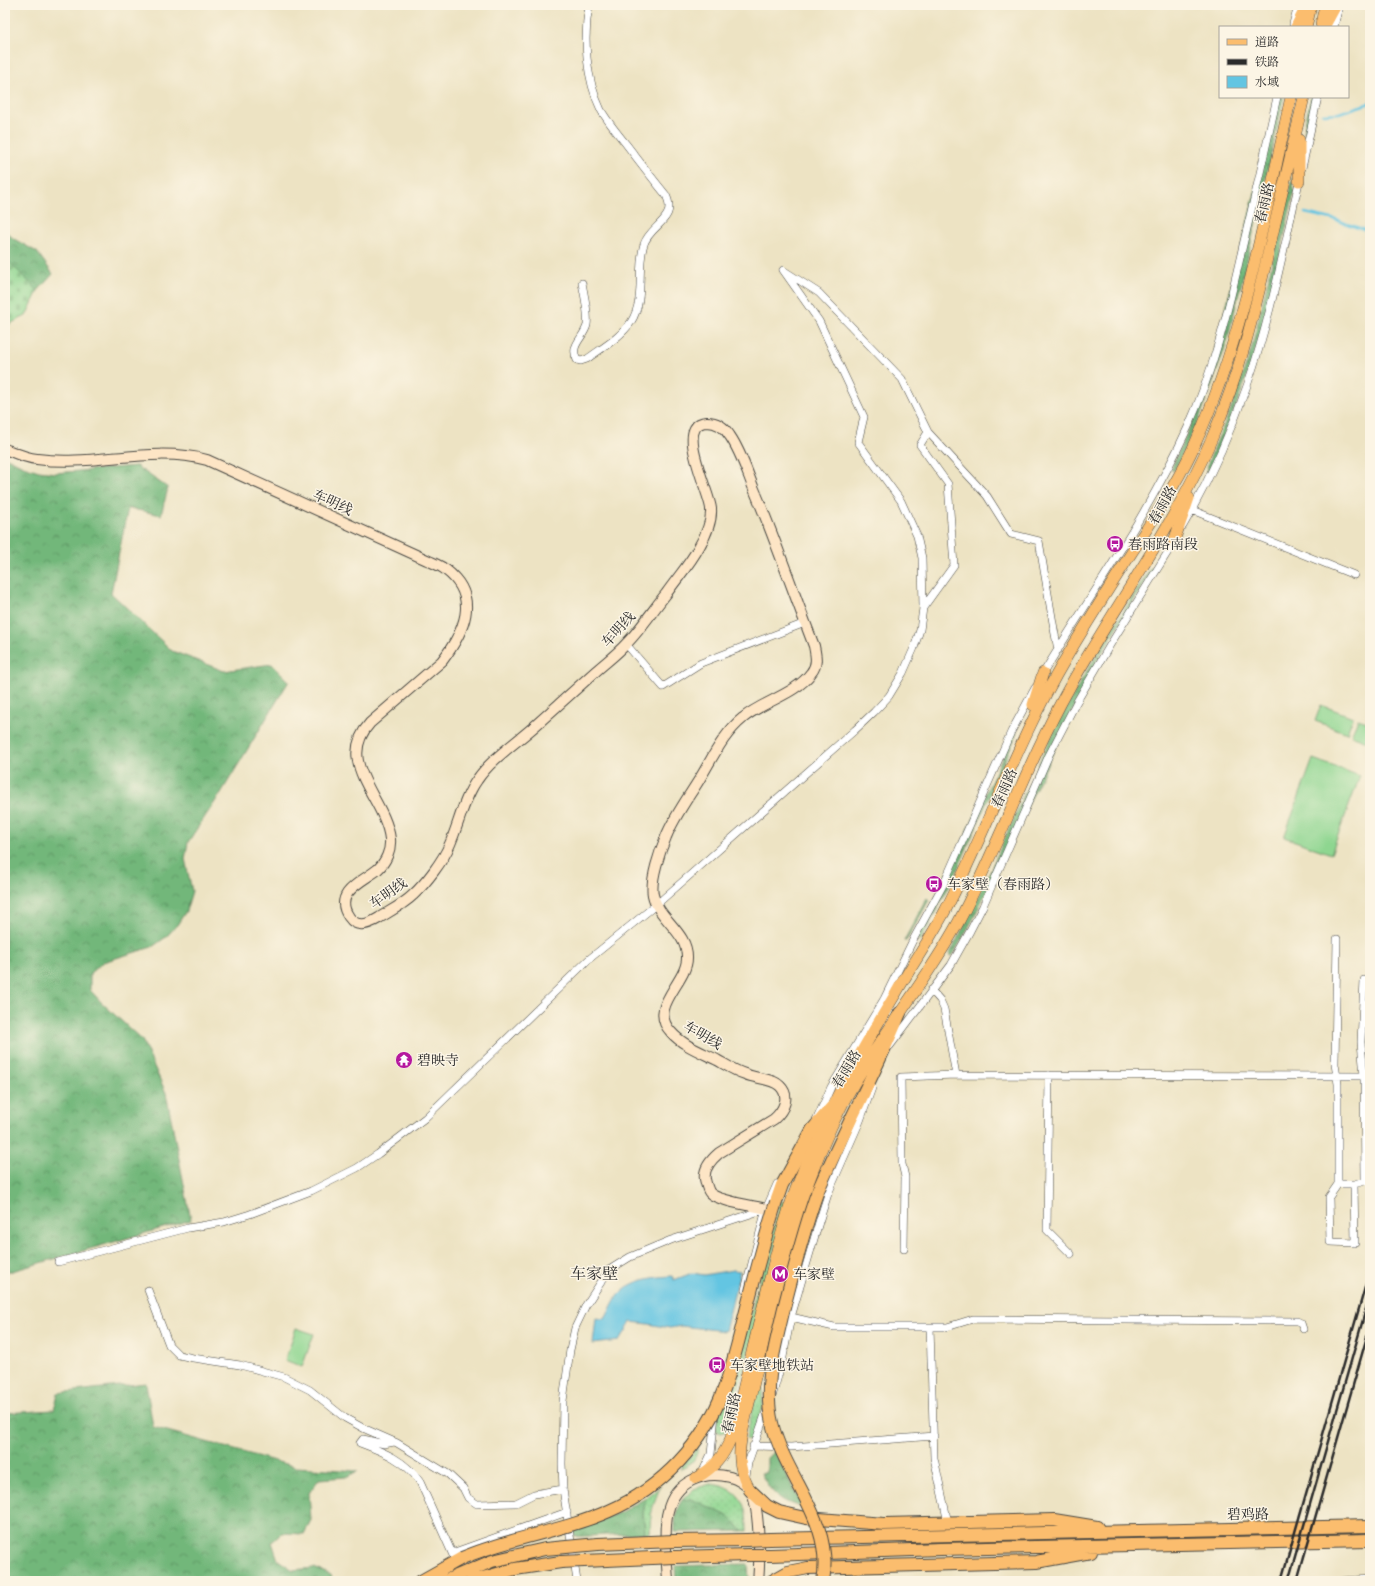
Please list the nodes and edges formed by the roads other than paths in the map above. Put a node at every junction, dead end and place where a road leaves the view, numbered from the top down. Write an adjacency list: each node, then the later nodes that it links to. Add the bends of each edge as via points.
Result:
1 (589, 5): 20 (street, via 587,52 591,83 596,97 610,124 666,195 669,209 664,220 644,244 638,302 632,320 626,329 581,361 578,360 575,350 587,325)
2 (1298, 5): 8 (street)
3 (1307, 5): 9 (main road)
4 (1311, 5): 10 (main road)
5 (1325, 5): 11 (main road)
6 (1336, 5): 12 (main road)
7 (1339, 5): 13 (street)
8 (1293, 26)
9 (1296, 26)
10 (1306, 26)
11 (1320, 26)
12 (1325, 26)
13 (1334, 26)
14 (1277, 98): 30 (street, via 1231,299 1200,399 1176,452 1140,520)
15 (1291, 98): 32 (main road, 春雨路, via 1239,322 1222,378 1196,442 1163,503 1054,678)
16 (1304, 98): 18 (main road, 春雨路)
17 (1318, 98): 19 (street)
18 (1299, 121): 19 (main road); 23 (main road, 春雨路, via 1252,325 1232,388)
19 (1299, 181): 24 (street, via 1267,320 1248,383 1225,442)
20 (582, 283)
21 (928, 432): 27 (street, via 920,445 948,484 954,565); 27 (street, via 902,379 819,293 783,270 819,320 864,417 858,442 890,483 909,518 922,558); 30 (street, via 987,496 1011,534 1039,541)
22 (5, 449): 29 (main road, 车明线, via 23,456 49,460 181,454 207,460 427,560 445,569 459,582 464,590 466,607 459,633 449,651 442,661 370,722 359,740 357,752 360,772 388,827 390,848 382,865 348,893 344,904 349,918 361,925 377,919 412,897 449,848 470,792 483,772)
23 (1200, 466): 25 (main road); 39 (main road, 春雨路, via 1058,708 969,901 945,946)
24 (1192, 510): 25 (street); 26 (street)
25 (1174, 541): 37 (street, via 1076,702 983,906 951,965)
26 (1354, 575)
27 (923, 608): 33 (street, via 914,648 889,696 855,730)
28 (805, 623): 29 (street, via 701,663 663,687); 29 (main road, 车明线, via 733,441 721,426 702,422 696,426 692,444 711,506 711,520 690,562); 33 (main road, 车明线, via 816,657 812,673 795,687 744,716 725,737 665,838 653,879 653,896)
29 (626, 644)
30 (1058, 650): 31 (street)
31 (1043, 673): 32 (main road); 38 (street, via 1011,732 943,885)
32 (1023, 738): 35 (main road, 春雨路, via 960,881)
33 (656, 904): 49 (main road, 车明线, via 679,934 686,950 686,967 665,1002 663,1010 663,1018 670,1032 683,1042 743,1074 772,1081 784,1091 781,1112 719,1153 712,1159 704,1175 710,1192 719,1198); 52 (street, via 588,960 426,1118 357,1168 311,1191 250,1214)
34 (1337, 938): 43 (street)
35 (918, 958): 38 (main road); 45 (main road, 春雨路, via 857,1058)
36 (1364, 980): 44 (street, via 1361,1042)
37 (931, 990): 40 (street); 41 (street, via 944,1009)
38 (884, 999): 46 (street, via 831,1087)
39 (900, 1013): 40 (highway); 61 (main road, 春雨路, via 863,1068 839,1112 817,1160 793,1226 741,1439 739,1462)
40 (882, 1058): 54 (street, via 860,1121 828,1194); 78 (highway, bridge, via 848,1124 817,1193 796,1258 770,1369 771,1420 778,1444 820,1528 824,1552)
41 (956, 1075): 42 (street); 50 (street, via 901,1077 902,1164 905,1177)
42 (1049, 1075): 43 (street); 51 (street, via 1047,1230)
43 (1337, 1075): 44 (street); 47 (street)
44 (1364, 1076): 48 (street, via 1365,1181)
45 (831, 1108): 46 (highway); 60 (main road, 春雨路, via 786,1219 731,1438 715,1465)
46 (812, 1130): 49 (street, via 782,1174); 69 (highway, bridge, via 782,1185 776,1202 762,1246 734,1360 718,1405 686,1454 653,1485 609,1511)
47 (1338, 1184): 48 (street); 48 (street, via 1329,1197 1330,1242 1354,1243)
48 (1354, 1184)
49 (766, 1209): 60 (street, via 722,1379 711,1454 703,1471); 62 (street, via 650,1248 612,1268 601,1281 575,1328 568,1362 563,1402)
50 (904, 1249)
51 (1071, 1254)
52 (58, 1262)
53 (148, 1290): 58 (street, via 169,1345 179,1355 240,1365 284,1377 310,1390 345,1418)
54 (791, 1317): 55 (street, via 834,1328); 59 (street, via 776,1386)
55 (930, 1327): 56 (street, via 947,1327 973,1319 1289,1320 1301,1323); 57 (street)
56 (1303, 1329)
57 (934, 1436): 59 (street, via 791,1447); 64 (street, via 934,1458)
58 (394, 1442): 62 (street, via 448,1474 463,1488 468,1498 477,1504 516,1503 534,1494); 69 (street, via 384,1444 363,1439 360,1443 387,1453 416,1476)
59 (753, 1446): 61 (street, via 746,1472)
60 (696, 1478): 61 (main road, via 724,1475); 75 (main road, via 677,1491 668,1511)
61 (748, 1486): 64 (highway, via 767,1506 806,1518 884,1524); 76 (main road, via 755,1502 757,1516)
62 (563, 1489): 63 (street)
63 (567, 1512): 69 (street); 74 (street)
64 (948, 1523): 66 (highway, via 1054,1520)
65 (1370, 1526): 66 (highway, 碧鸡路)
66 (1126, 1532): 72 (highway, bridge, via 598,1544 545,1549 492,1561)
67 (1370, 1540): 68 (highway, 碧鸡路)
68 (1126, 1545): 73 (highway, bridge, via 562,1562 515,1568); 77 (highway, via 1036,1562 808,1568 788,1572)
69 (456, 1558): 71 (highway)
70 (1370, 1579): 79 (street)
71 (421, 1581)
72 (445, 1581)
73 (472, 1581)
74 (577, 1581)
75 (668, 1581)
76 (758, 1581)
77 (772, 1581)
78 (823, 1581)
79 (1341, 1581)

